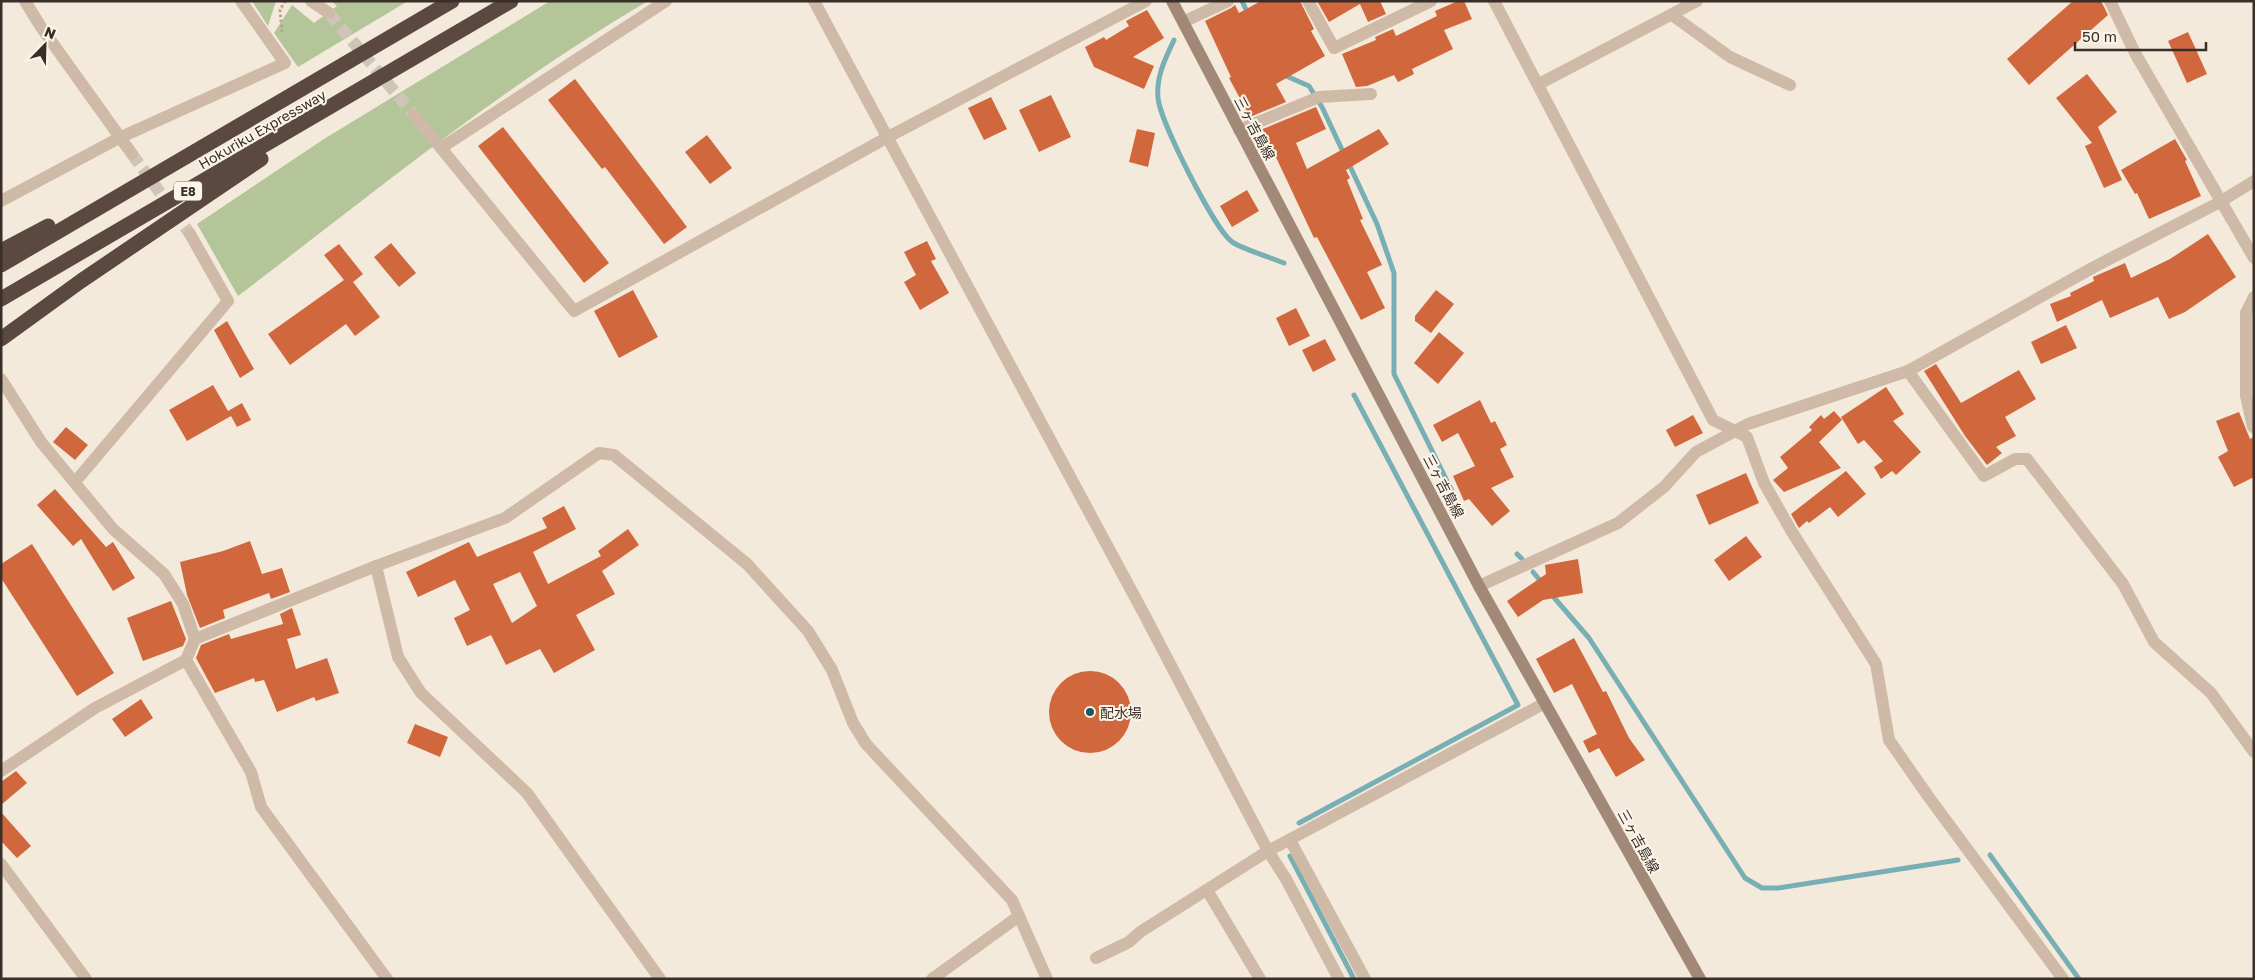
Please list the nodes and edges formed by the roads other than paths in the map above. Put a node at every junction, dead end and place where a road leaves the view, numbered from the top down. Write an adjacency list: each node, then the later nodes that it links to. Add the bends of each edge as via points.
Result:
1 (25, 1): 27 (street)
2 (241, 1): 27 (street, via 285,63)
3 (311, 1): 16 (street)
4 (452, 1): 23 (highway, Hokuriku Expressway / E8)
5 (511, 1): 19 (highway, Hokuriku Expressway / E8)
6 (666, 1): 28 (street)
7 (814, 1): 26 (street)
8 (1146, 1): 26 (street)
9 (1172, 1): 18 (main road, 三ヶ吉島線)
10 (1228, 1): 18 (street)
11 (1308, 1): 12 (street, via 1334,48)
12 (1431, 1)
13 (1494, 1): 20 (street)
14 (1697, 1): 17 (street)
15 (2110, 1): 32 (street, via 2134,52)
16 (329, 13)
17 (1672, 14): 20 (street); 21 (street, via 1730,56)
18 (1183, 22): 25 (main road, 三ヶ吉島線)
19 (374, 83): 38 (highway, Hokuriku Expressway / E8); 39 (highway, via 81,281)
20 (1539, 84): 43 (street, via 1714,420)
21 (1790, 85)
22 (1371, 94): 25 (street, via 1319,97)
23 (259, 115): 34 (highway); 36 (highway, Hokuriku Expressway / E8)
24 (414, 115): 28 (street)
25 (1239, 130): 46 (main road, 三ヶ吉島線)
26 (888, 137): 28 (street, via 574,311); 53 (street)
27 (119, 138): 29 (street); 31 (street)
28 (441, 148)
29 (132, 154)
30 (2254, 181): 32 (street)
31 (1, 200)
32 (2220, 202): 35 (street); 40 (street, via 2094,267)
33 (190, 234): 44 (street, via 228,300)
34 (1, 251)
35 (2254, 258)
36 (1, 265)
37 (2254, 298): 42 (street, via 2246,313 2246,396)
38 (1, 299)
39 (1, 339)
40 (1908, 371): 43 (street); 50 (street, via 1984,476 2016,459 2027,459 2123,584 2154,642 2210,693)
41 (2, 383): 44 (street, via 41,442)
42 (2253, 427)
43 (1733, 431): 46 (street, via 1696,452 1664,487 1618,523); 67 (street, via 1748,437 1764,482 1792,532 1876,664 1889,740)
44 (75, 482): 47 (street, via 113,529 164,574 183,604)
45 (376, 566): 47 (street); 56 (street, via 505,518 600,453 614,455 747,564 808,631 832,670 853,723 866,744 998,883 1012,900); 60 (street, via 398,656 421,693 527,793)
46 (1479, 586): 49 (main road, 三ヶ吉島線)
47 (194, 639): 48 (street)
48 (186, 660): 51 (street, via 95,708); 59 (street, via 251,772 261,807)
49 (1545, 703): 52 (street); 66 (main road, 三ヶ吉島線)
50 (2254, 752)
51 (1, 771)
52 (1290, 840): 53 (street); 65 (street)
53 (1268, 851): 55 (street); 64 (street)
54 (1, 864): 58 (street)
55 (1207, 890): 57 (street, via 1129,942); 63 (street)
56 (1019, 916): 61 (street); 62 (street)
57 (1096, 958)
58 (86, 979)
59 (387, 979)
60 (660, 979)
61 (932, 979)
62 (1047, 979)
63 (1260, 979)
64 (1339, 979)
65 (1365, 979)
66 (1700, 979)
67 (2063, 979)

